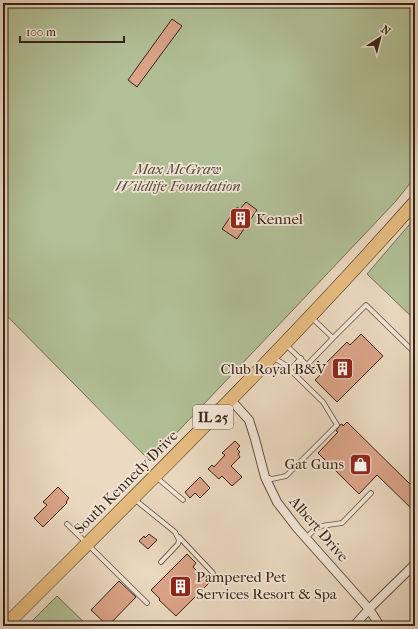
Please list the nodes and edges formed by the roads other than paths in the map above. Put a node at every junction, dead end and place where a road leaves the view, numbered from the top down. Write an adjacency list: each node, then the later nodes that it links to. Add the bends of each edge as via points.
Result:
1 (415, 202): 2 (main road, South Kennedy Drive / IL 25)
2 (310, 316): 3 (lane); 4 (main road, South Kennedy Drive / IL 25)
3 (333, 338): 5 (lane, via 366,305); 7 (lane, via 307,364)
4 (285, 343): 6 (main road, South Kennedy Drive / IL 25); 7 (lane)
5 (415, 353)
6 (272, 356): 8 (lane); 9 (main road, South Kennedy Drive / IL 25)
7 (301, 358): 8 (lane)
8 (290, 370): 11 (lane, via 323,402 337,425 286,476)
9 (230, 399): 10 (main road, South Kennedy Drive / IL 25); 11 (street, Albert Drive, via 249,420)
10 (155, 475): 13 (main road, South Kennedy Drive / IL 25); 14 (lane)
11 (265, 478): 17 (street, Albert Drive, via 277,502)
12 (371, 493): 17 (lane, via 342,523 321,526)
13 (132, 498): 16 (lane); 18 (main road, South Kennedy Drive / IL 25)
14 (183, 500)
15 (67, 524): 18 (lane)
16 (175, 532): 19 (lane, via 178,544); 21 (lane)
17 (306, 538): 23 (street, Albert Drive)
18 (87, 544): 22 (lane); 24 (main road, South Kennedy Drive / IL 25)
19 (161, 562)
20 (415, 564): 23 (street)
21 (213, 573)
22 (147, 603)
23 (369, 608): 25 (street); 26 (street, Albert Drive)
24 (5, 626)
25 (354, 626)
26 (380, 626)

